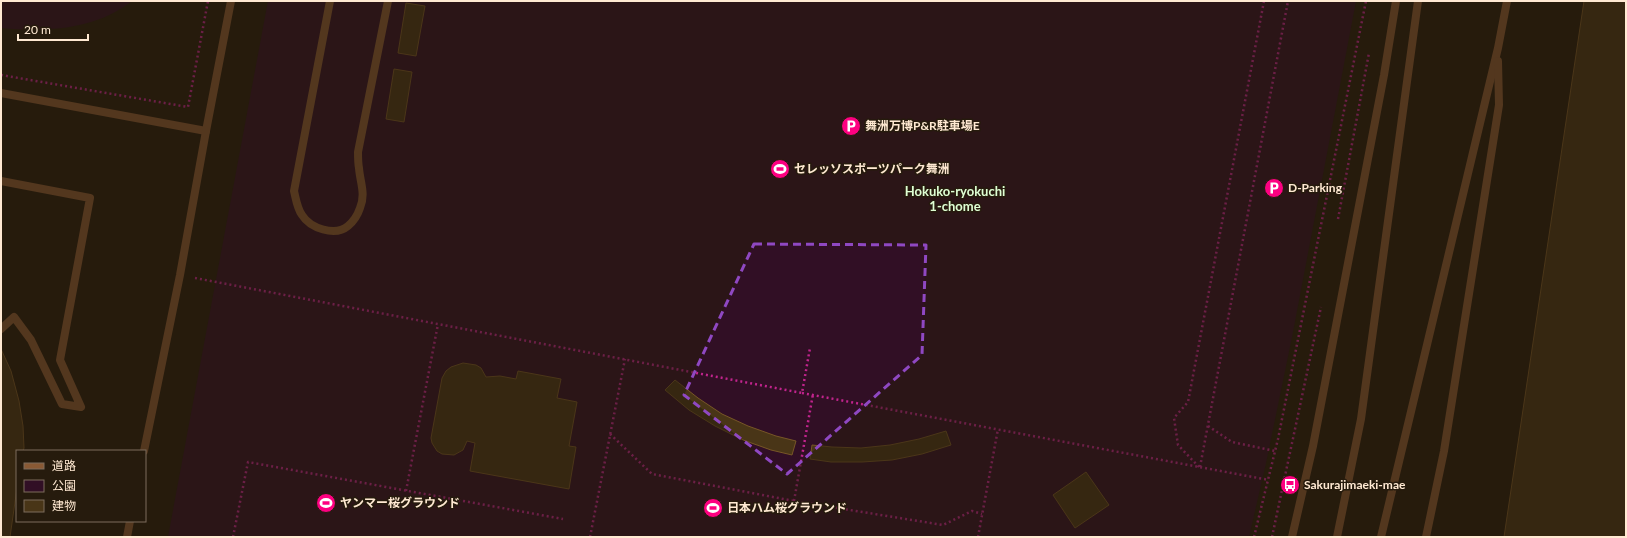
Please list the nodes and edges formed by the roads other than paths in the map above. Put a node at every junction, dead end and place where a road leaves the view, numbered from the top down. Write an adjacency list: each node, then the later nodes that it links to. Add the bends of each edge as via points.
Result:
1 (231, 1): 9 (street)
2 (330, 1): 3 (street, via 294,191 302,216 324,230 347,227 361,206 363,192 358,152)
3 (388, 1)
4 (1396, 1): 15 (street, via 1313,446)
5 (1418, 1): 16 (street, via 1361,419)
6 (1507, 1): 7 (street)
7 (1498, 48): 17 (street); 18 (street, via 1499,105 1444,451)
8 (1, 93): 9 (street)
9 (206, 131): 12 (street)
10 (1, 181): 11 (street, via 90,198 60,360 81,407 62,404 31,340 14,317)
11 (1, 329)
12 (144, 450)
13 (130, 522): 14 (street)
14 (127, 537)
15 (1292, 537)
16 (1337, 537)
17 (1381, 537)
18 (1426, 537)

